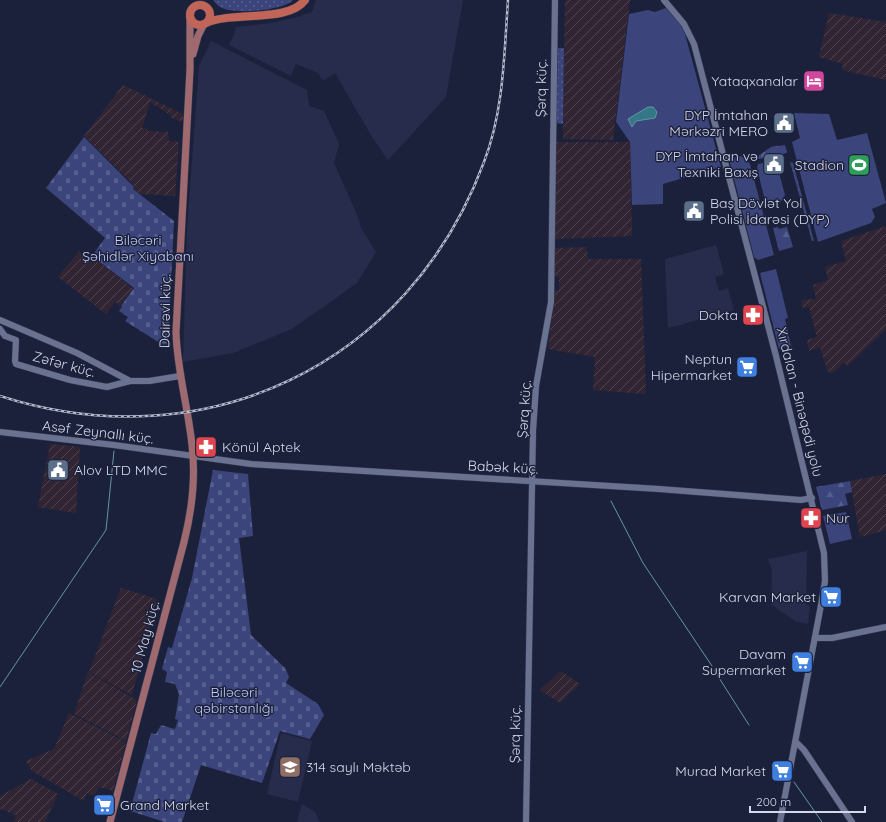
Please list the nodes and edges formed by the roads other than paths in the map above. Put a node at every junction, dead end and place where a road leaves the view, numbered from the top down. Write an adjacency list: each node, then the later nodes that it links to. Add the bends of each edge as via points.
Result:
1 (192, 0): 6 (highway)
2 (305, 0): 7 (highway, via 298,7 283,13)
3 (555, 0): 16 (main road, Şərq küç., via 551,302 536,392)
4 (664, 1): 17 (main road, Xırdalan - Binəqədi yolu, via 684,24 694,44)
5 (205, 5): 6 (highway, via 196,6); 7 (highway, via 220,14); 8 (highway, via 210,18)
6 (190, 15): 8 (highway, via 194,23); 9 (main road, Dairəvi küç.)
7 (240, 16): 8 (highway)
8 (205, 24): 9 (main road, Dairəvi küç., via 197,41)
9 (190, 69): 12 (main road, Dairəvi küç., via 176,314)
10 (0, 320): 13 (main road, via 78,353)
11 (0, 329): 13 (main road, Zəfər küç., via 5,336 16,340 15,362 70,380 108,387)
12 (180, 376): 13 (main road, via 149,382); 15 (main road, Dairəvi küç.)
13 (130, 381)
14 (0, 432): 15 (main road, Asəf Zeynallı küç.)
15 (194, 457): 16 (main road, Babək küç., via 287,467); 21 (main road, 10 May küç., via 193,497 188,525)
16 (532, 481): 17 (main road, Babək küç., via 801,500); 22 (main road, Şərq küç.)
17 (812, 498): 19 (main road, Xırdalan - Binəqədi yolu, via 825,564)
18 (886, 627): 19 (main road, via 832,638)
19 (816, 638): 20 (main road, Xırdalan - Binəqədi yolu)
20 (796, 742): 23 (main road, Xırdalan - Binəqədi yolu); 24 (main road)
21 (110, 822)
22 (526, 822)
23 (780, 822)
24 (852, 822)

